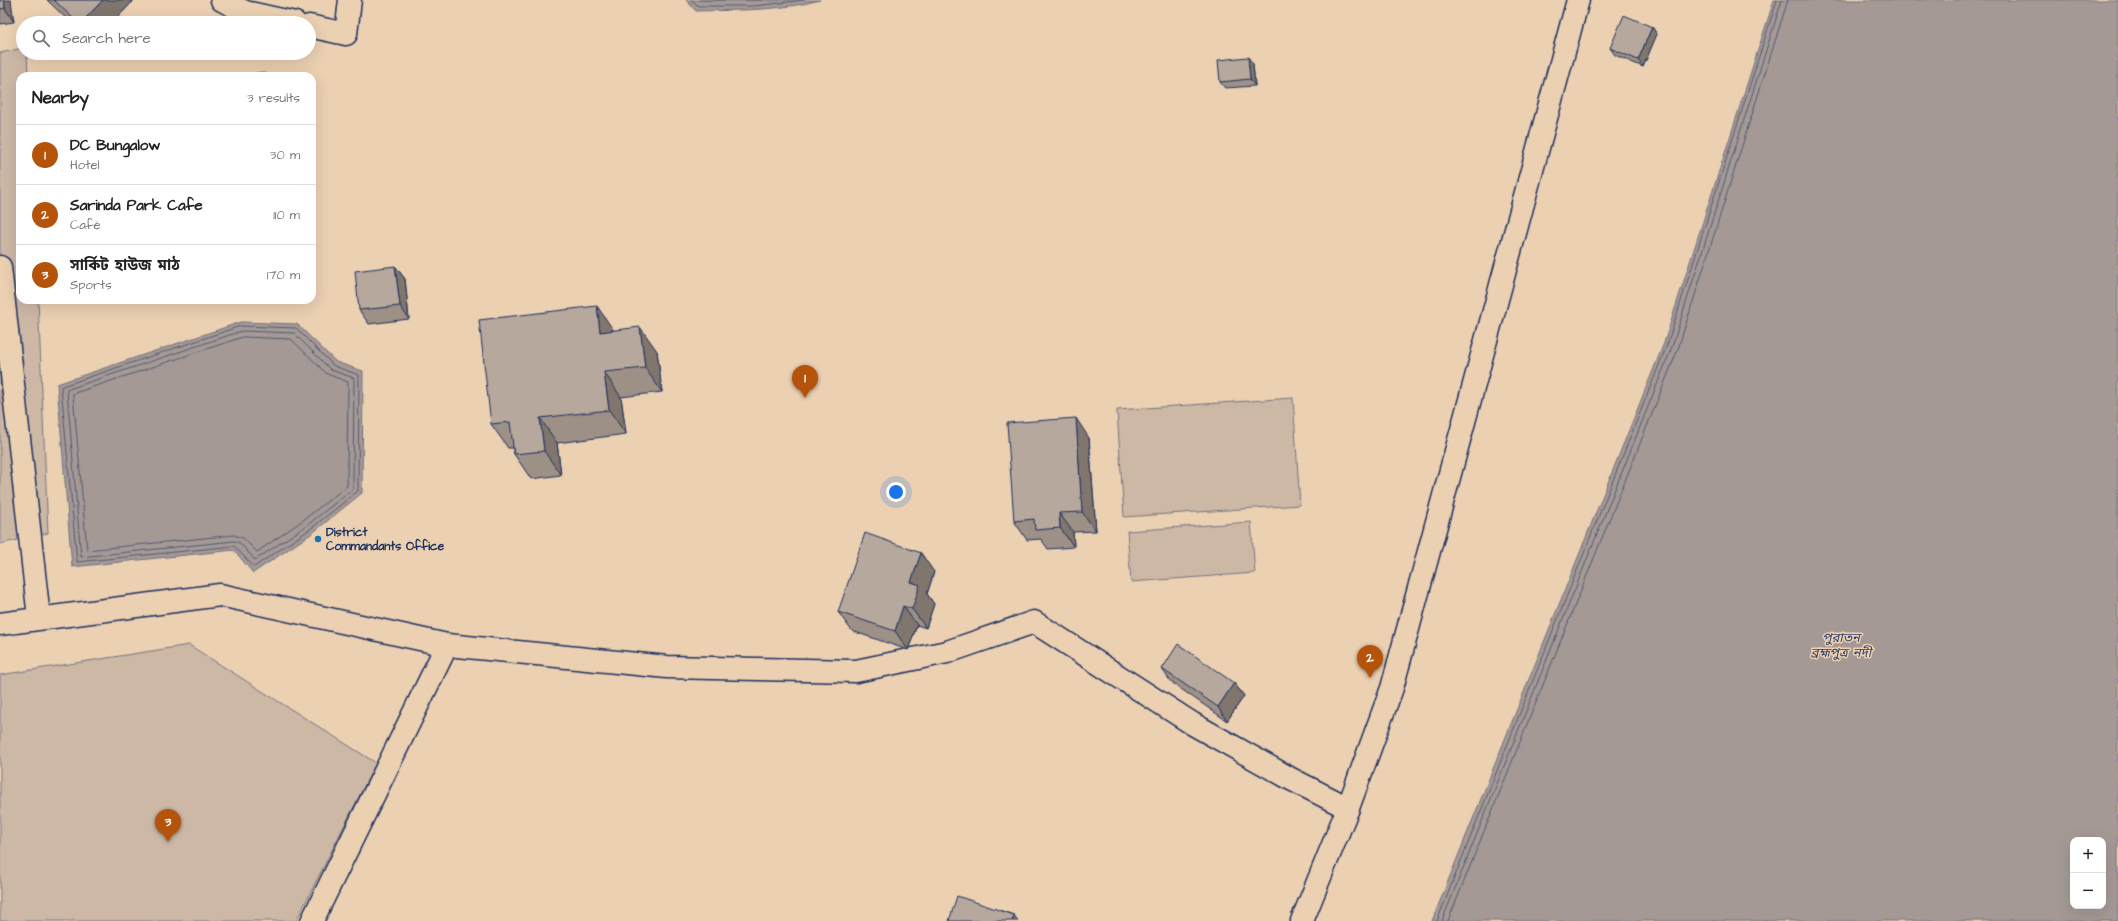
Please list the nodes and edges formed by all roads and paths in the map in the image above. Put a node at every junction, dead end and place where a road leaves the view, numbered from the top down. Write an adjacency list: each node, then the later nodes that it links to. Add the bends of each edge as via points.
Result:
1 (222, 0): 4 (street, via 245,12)
2 (350, 0): 5 (street, via 346,34)
3 (1578, 0): 10 (street, via 1392,688)
4 (263, 16)
5 (316, 28)
6 (0, 267): 7 (street)
7 (39, 618): 8 (street); 9 (street, via 220,595)
8 (0, 624)
9 (446, 645): 10 (street, via 667,667 856,671 947,652 1034,622 1193,724); 11 (street)
10 (1348, 808): 12 (street)
11 (312, 921)
12 (1302, 921)

